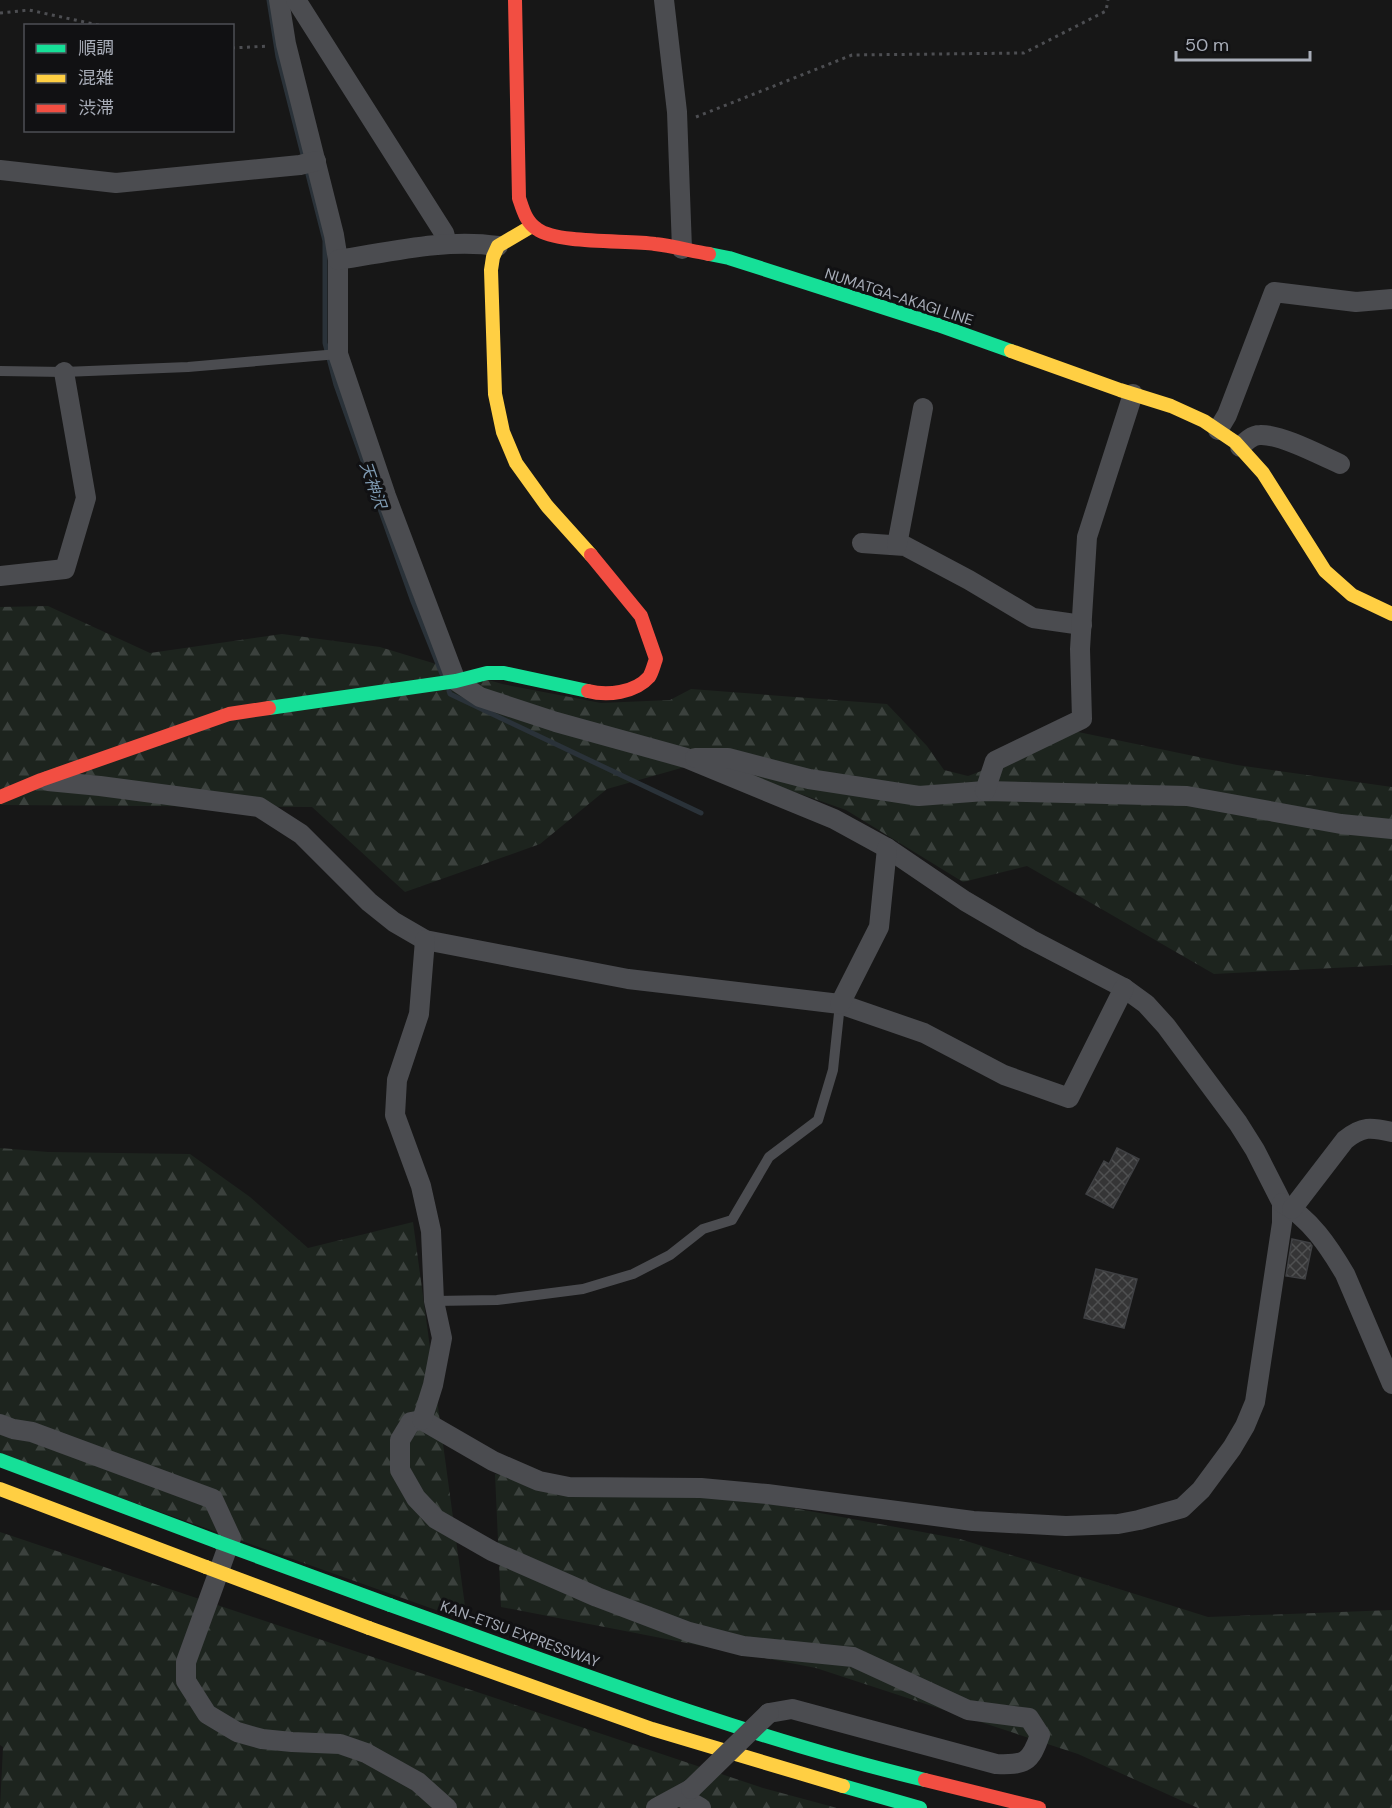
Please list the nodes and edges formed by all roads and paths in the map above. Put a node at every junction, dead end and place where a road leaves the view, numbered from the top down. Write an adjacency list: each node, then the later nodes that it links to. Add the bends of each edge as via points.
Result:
1 (279, 0): 8 (street)
2 (296, 0): 14 (street, via 444,233)
3 (515, 0): 13 (main road, via 519,198)
4 (664, 0): 10 (street)
5 (1108, 0): 10 (path, via 1106,10 1024,53 852,56)
6 (0, 13): 7 (path, via 29,10)
7 (94, 24)
8 (286, 44): 9 (path); 11 (street)
9 (234, 48)
10 (678, 124): 16 (street)
11 (309, 163): 12 (street, via 116,183); 17 (street, via 334,235)
12 (0, 170)
13 (532, 226): 15 (main road); 16 (main road, NUMATGA-AKAGI LINE, via 542,234 557,237)
14 (447, 244): 15 (street); 17 (street)
15 (498, 246): 32 (main road, via 491,270 495,394 503,432 516,463 541,497 641,616 656,659 649,677 635,687 615,693 595,693 504,673)
16 (682, 249): 22 (main road, NUMATGA-AKAGI LINE, via 729,258)
17 (338, 260): 19 (street)
18 (1392, 299): 24 (street, via 1356,302 1274,292)
19 (338, 354): 21 (lane, via 188,367); 32 (street, via 386,496)
20 (0, 371): 21 (lane)
21 (64, 372): 29 (street, via 86,498 65,569)
22 (1134, 394): 24 (main road, NUMATGA-AKAGI LINE, via 1171,406); 31 (street, via 1087,537)
23 (923, 408): 28 (street)
24 (1218, 430): 25 (main road, NUMATGA-AKAGI LINE)
25 (1240, 447): 26 (street, via 1260,435); 30 (main road, NUMATGA-AKAGI LINE, via 1263,473 1325,571 1352,595)
26 (1340, 464)
27 (862, 543): 28 (street)
28 (897, 545): 31 (street, via 1033,618)
29 (0, 576)
30 (1392, 614)
31 (1082, 625): 35 (street, via 1082,719 995,761)
32 (456, 681): 33 (street, via 480,697); 34 (main road, via 229,714)
33 (686, 758): 35 (street, via 728,758 808,779 919,796); 38 (street, via 834,819)
34 (41, 780): 36 (main road); 39 (street, via 259,807 301,834 369,902)
35 (986, 791): 37 (street, via 1187,796 1341,824)
36 (0, 797)
37 (1392, 829)
38 (887, 848): 40 (street, via 965,901); 41 (street, via 879,927)
39 (425, 940): 41 (street, via 628,979); 44 (street, via 419,1014 397,1080 395,1115 421,1185 431,1231)
40 (1124, 988): 41 (street, via 1069,1098 1004,1075 924,1033); 43 (street, via 1166,1026 1256,1150)
41 (840, 1004): 44 (lane, via 834,1070 818,1120 769,1157 732,1220 703,1229 670,1255 633,1274 583,1289 497,1300)
42 (1392, 1132): 43 (street, via 1371,1128 1353,1133)
43 (1287, 1206): 45 (street, via 1316,1233 1345,1274); 46 (street, via 1255,1402 1245,1426 1218,1470 1182,1508 1139,1520 1066,1526 973,1521 701,1488 569,1487 538,1481 493,1461)
44 (434, 1302): 46 (street, via 442,1338)
45 (1392, 1384)
46 (422, 1420): 50 (street, bridge, via 411,1422 400,1440 400,1470 435,1519 492,1551 689,1632 743,1646 853,1657 968,1710 1029,1718 1040,1735 1034,1753 1018,1765 996,1764 792,1709 769,1713)
47 (0, 1424): 51 (street, via 32,1432 213,1499 231,1538 186,1662 186,1681 207,1714 237,1732 292,1742 340,1744 366,1753 417,1782)
48 (0, 1460): 55 (main road, KAN-ETSU EXPRESSWAY, bridge, via 667,1704 915,1778)
49 (0, 1489): 54 (main road, bridge, via 369,1628 652,1728)
50 (686, 1793): 52 (street); 53 (street)
51 (447, 1808)
52 (656, 1808)
53 (701, 1808)
54 (920, 1808)
55 (1039, 1808)

